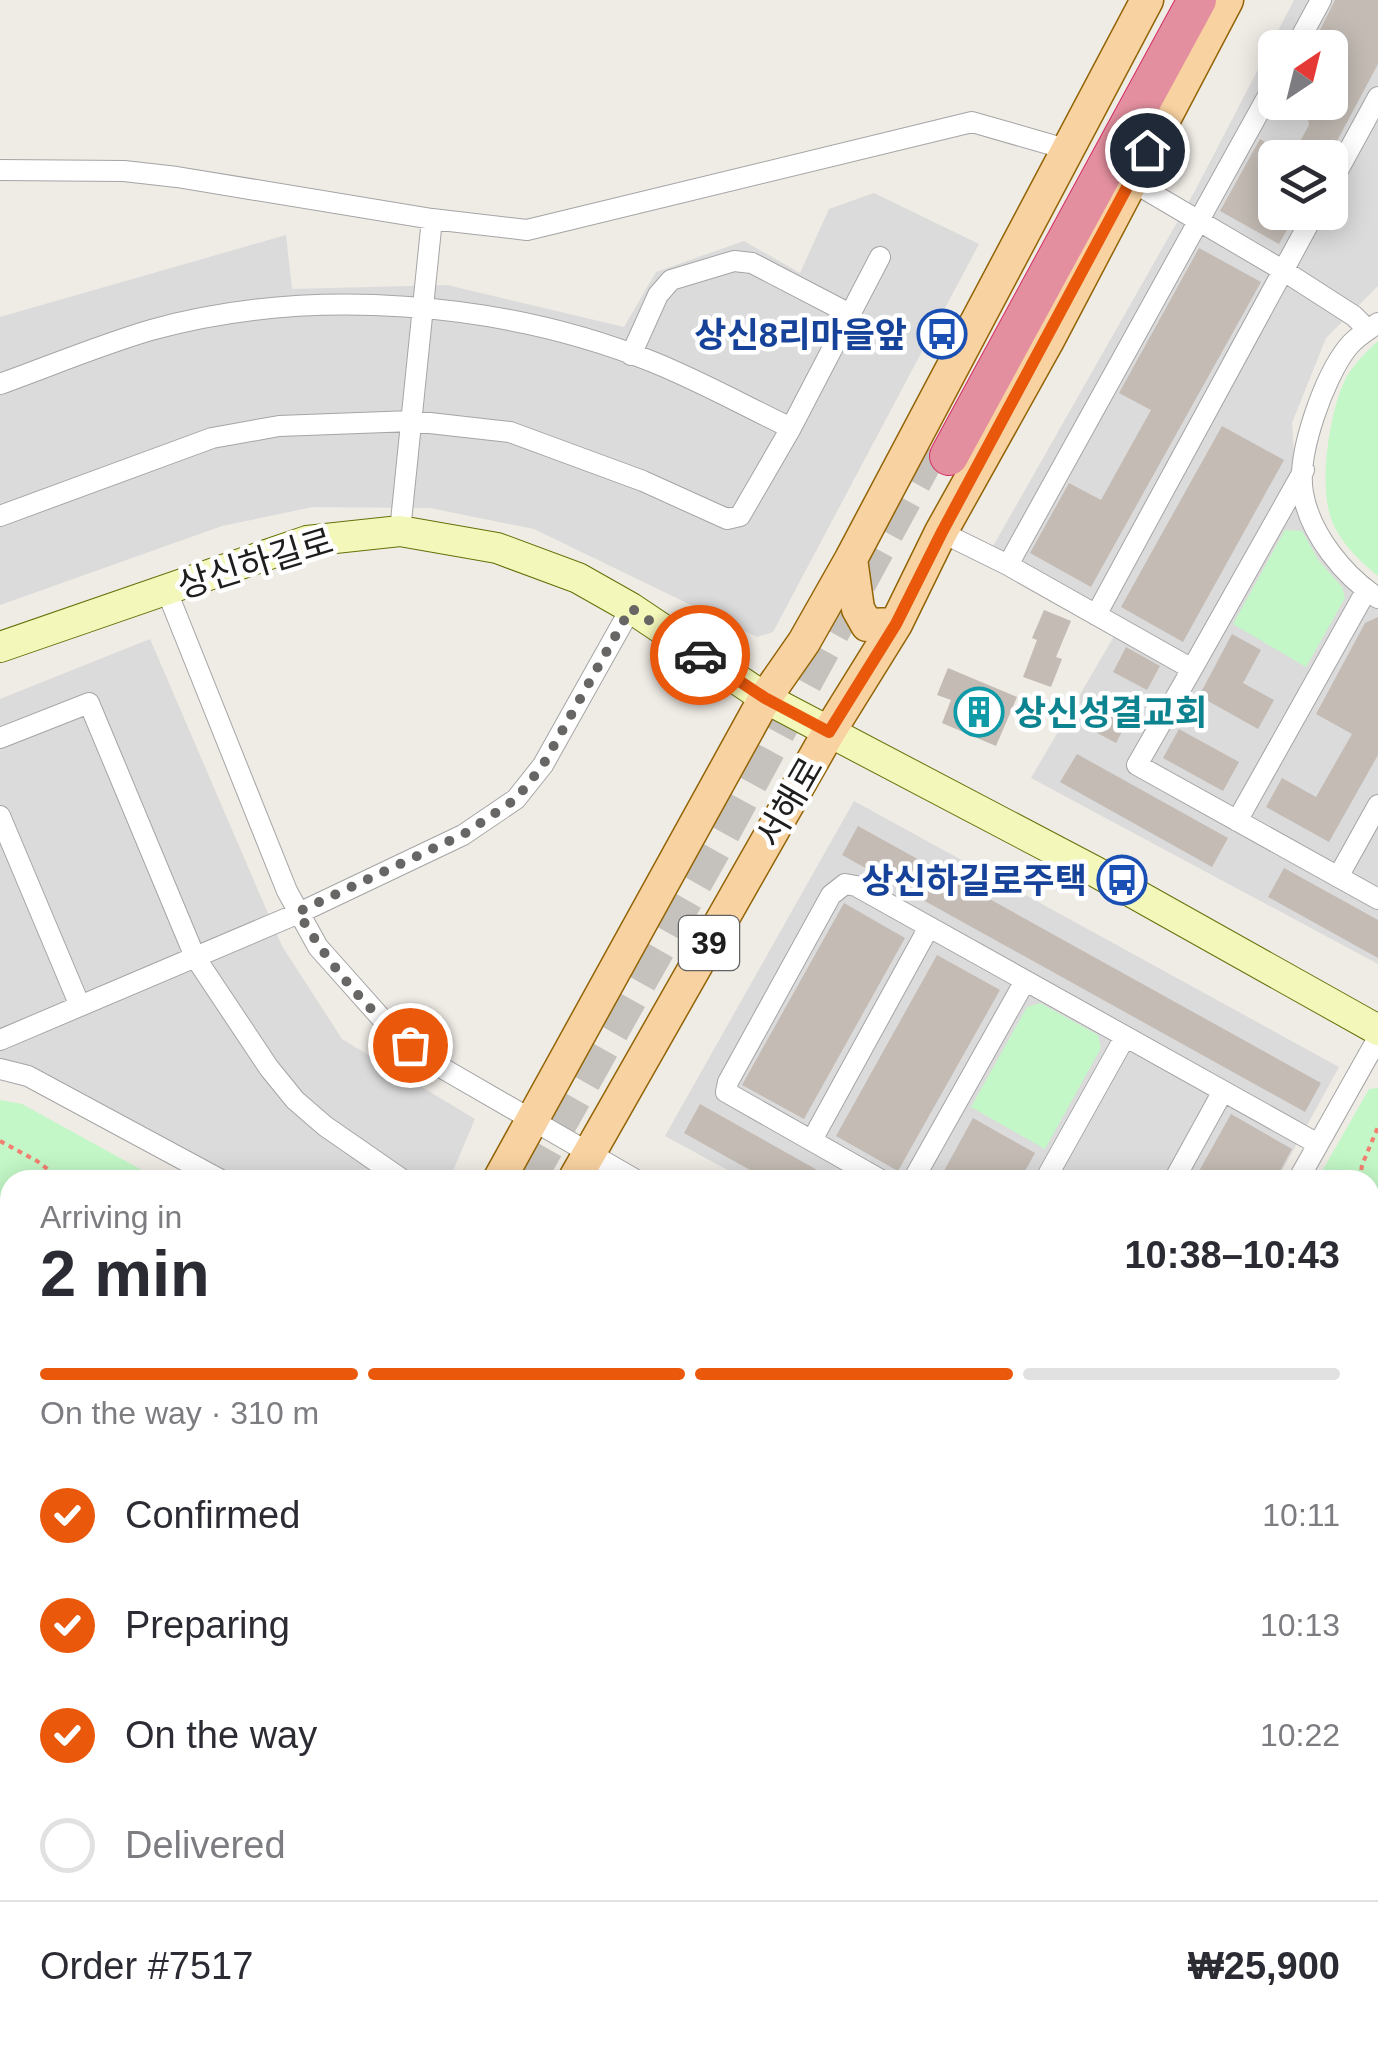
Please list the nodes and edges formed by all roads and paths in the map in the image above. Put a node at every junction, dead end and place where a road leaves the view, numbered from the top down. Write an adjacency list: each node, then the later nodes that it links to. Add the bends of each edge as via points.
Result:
1 (1147, 0): 9 (main road, 서해로 / 39)
2 (1180, 0): 3 (highway, via 940,453)
3 (1197, 0)
4 (1227, 0): 12 (main road, 서해로 / 39)
5 (1321, 0): 6 (street)
6 (1304, 30)
7 (1378, 97): 10 (street)
8 (1258, 114): 14 (street)
9 (1066, 148): 13 (street, via 972,122 526,230); 29 (main road, 서해로 / 39)
10 (1348, 152)
11 (0, 170): 13 (street, via 124,171)
12 (1131, 181): 14 (street); 28 (main road, 서해로 / 39)
13 (432, 219): 18 (street)
14 (1200, 220): 17 (street); 30 (street)
15 (1305, 230): 17 (street)
16 (880, 257): 19 (street)
17 (1284, 270): 20 (street); 34 (street)
18 (421, 309): 21 (street, via 540,326); 22 (street, via 304,306 215,317 151,330); 23 (street)
19 (850, 314): 21 (street, via 752,263 734,261 671,280); 24 (street)
20 (1373, 326): 25 (street, via 1334,368)
21 (631, 354): 24 (street)
22 (0, 384)
23 (412, 421): 24 (street, via 510,432 726,519 740,516); 26 (street, via 279,426 212,438); 27 (street)
24 (791, 428)
25 (1304, 470): 32 (street, via 1302,492 1325,545); 37 (street)
26 (0, 516)
27 (400, 531): 31 (street, 상신하길로, via 306,541); 33 (street, 상신하길로, via 497,548 578,578)
28 (942, 532): 30 (street); 35 (main road, 서해로 / 39)
29 (851, 558): 35 (main road, via 858,609 867,625); 38 (main road, 서해로 / 39)
30 (1008, 566): 34 (street)
31 (166, 588): 36 (street, 상신하길로); 46 (street)
32 (1372, 594): 43 (street)
33 (631, 608): 38 (street, 상신하길로); 46 (street, via 543,765 516,799 464,834)
34 (1096, 615): 37 (street)
35 (896, 624): 39 (main road, 서해로 / 39)
36 (0, 647)
37 (1192, 669): 43 (street, via 1137,765)
38 (765, 698): 39 (street, 상신하길로); 56 (main road, 서해로 / 39)
39 (829, 732): 51 (street, 상신하길로, via 1096,872); 61 (main road, 서해로 / 39)
40 (0, 738): 48 (street, via 89,703)
41 (1378, 805): 44 (street)
42 (0, 816): 50 (street)
43 (1238, 821): 44 (street)
44 (1338, 877): 45 (street)
45 (1378, 899)
46 (298, 912): 48 (street); 56 (street, via 318,946 391,1029 430,1061)
47 (930, 927): 49 (street); 58 (street); 58 (street, via 856,886 841,884 831,895 728,1082 728,1095)
48 (195, 957): 50 (street); 64 (street, via 295,1100)
49 (1025, 981): 52 (street); 67 (street)
50 (80, 1006): 53 (street)
51 (1378, 1034): 60 (street)
52 (1125, 1036): 55 (street); 68 (street)
53 (0, 1040)
54 (0, 1069): 63 (street, via 28,1076)
55 (1223, 1091): 60 (street); 69 (street)
56 (531, 1120): 61 (street); 65 (main road, 서해로 / 39)
57 (1378, 1127): 71 (path)
58 (812, 1140): 66 (street)
59 (0, 1141): 62 (path)
60 (1318, 1144): 70 (street)
61 (582, 1167)
62 (49, 1170)
63 (202, 1170)
64 (389, 1170)
65 (504, 1170)
66 (864, 1170)
67 (919, 1170)
68 (1051, 1170)
69 (1180, 1170)
70 (1304, 1170)
71 (1361, 1170)

